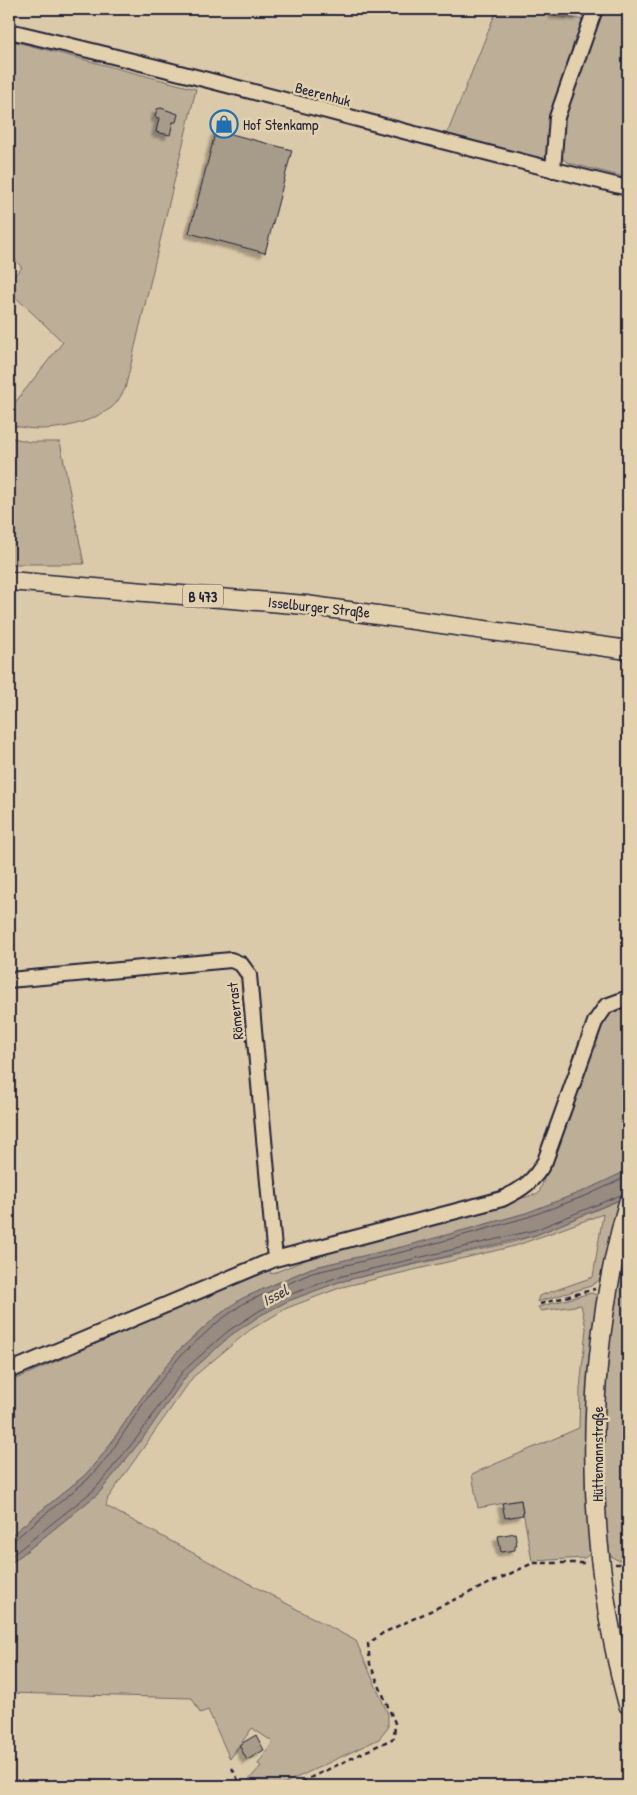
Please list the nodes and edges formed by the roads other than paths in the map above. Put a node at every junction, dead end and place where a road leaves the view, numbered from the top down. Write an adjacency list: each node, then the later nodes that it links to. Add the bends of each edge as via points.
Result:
1 (595, 9): 3 (street, via 557,117)
2 (9, 31): 3 (street, Beerenhuk, via 192,75)
3 (553, 170): 4 (street, Beerenhuk)
4 (628, 188)
5 (9, 582): 6 (main road, Isselburger Straße / B 473, via 306,604)
6 (628, 650)
7 (9, 980): 10 (street, Römerrast, via 231,960 241,964 249,975)
8 (628, 998): 10 (street, via 606,1006 595,1022 545,1161 536,1177 524,1188 502,1199)
9 (626, 1211): 12 (main road, Hüttemannstraße, via 608,1286 594,1452 601,1564)
10 (275, 1259): 11 (street)
11 (9, 1371)
12 (628, 1705)

